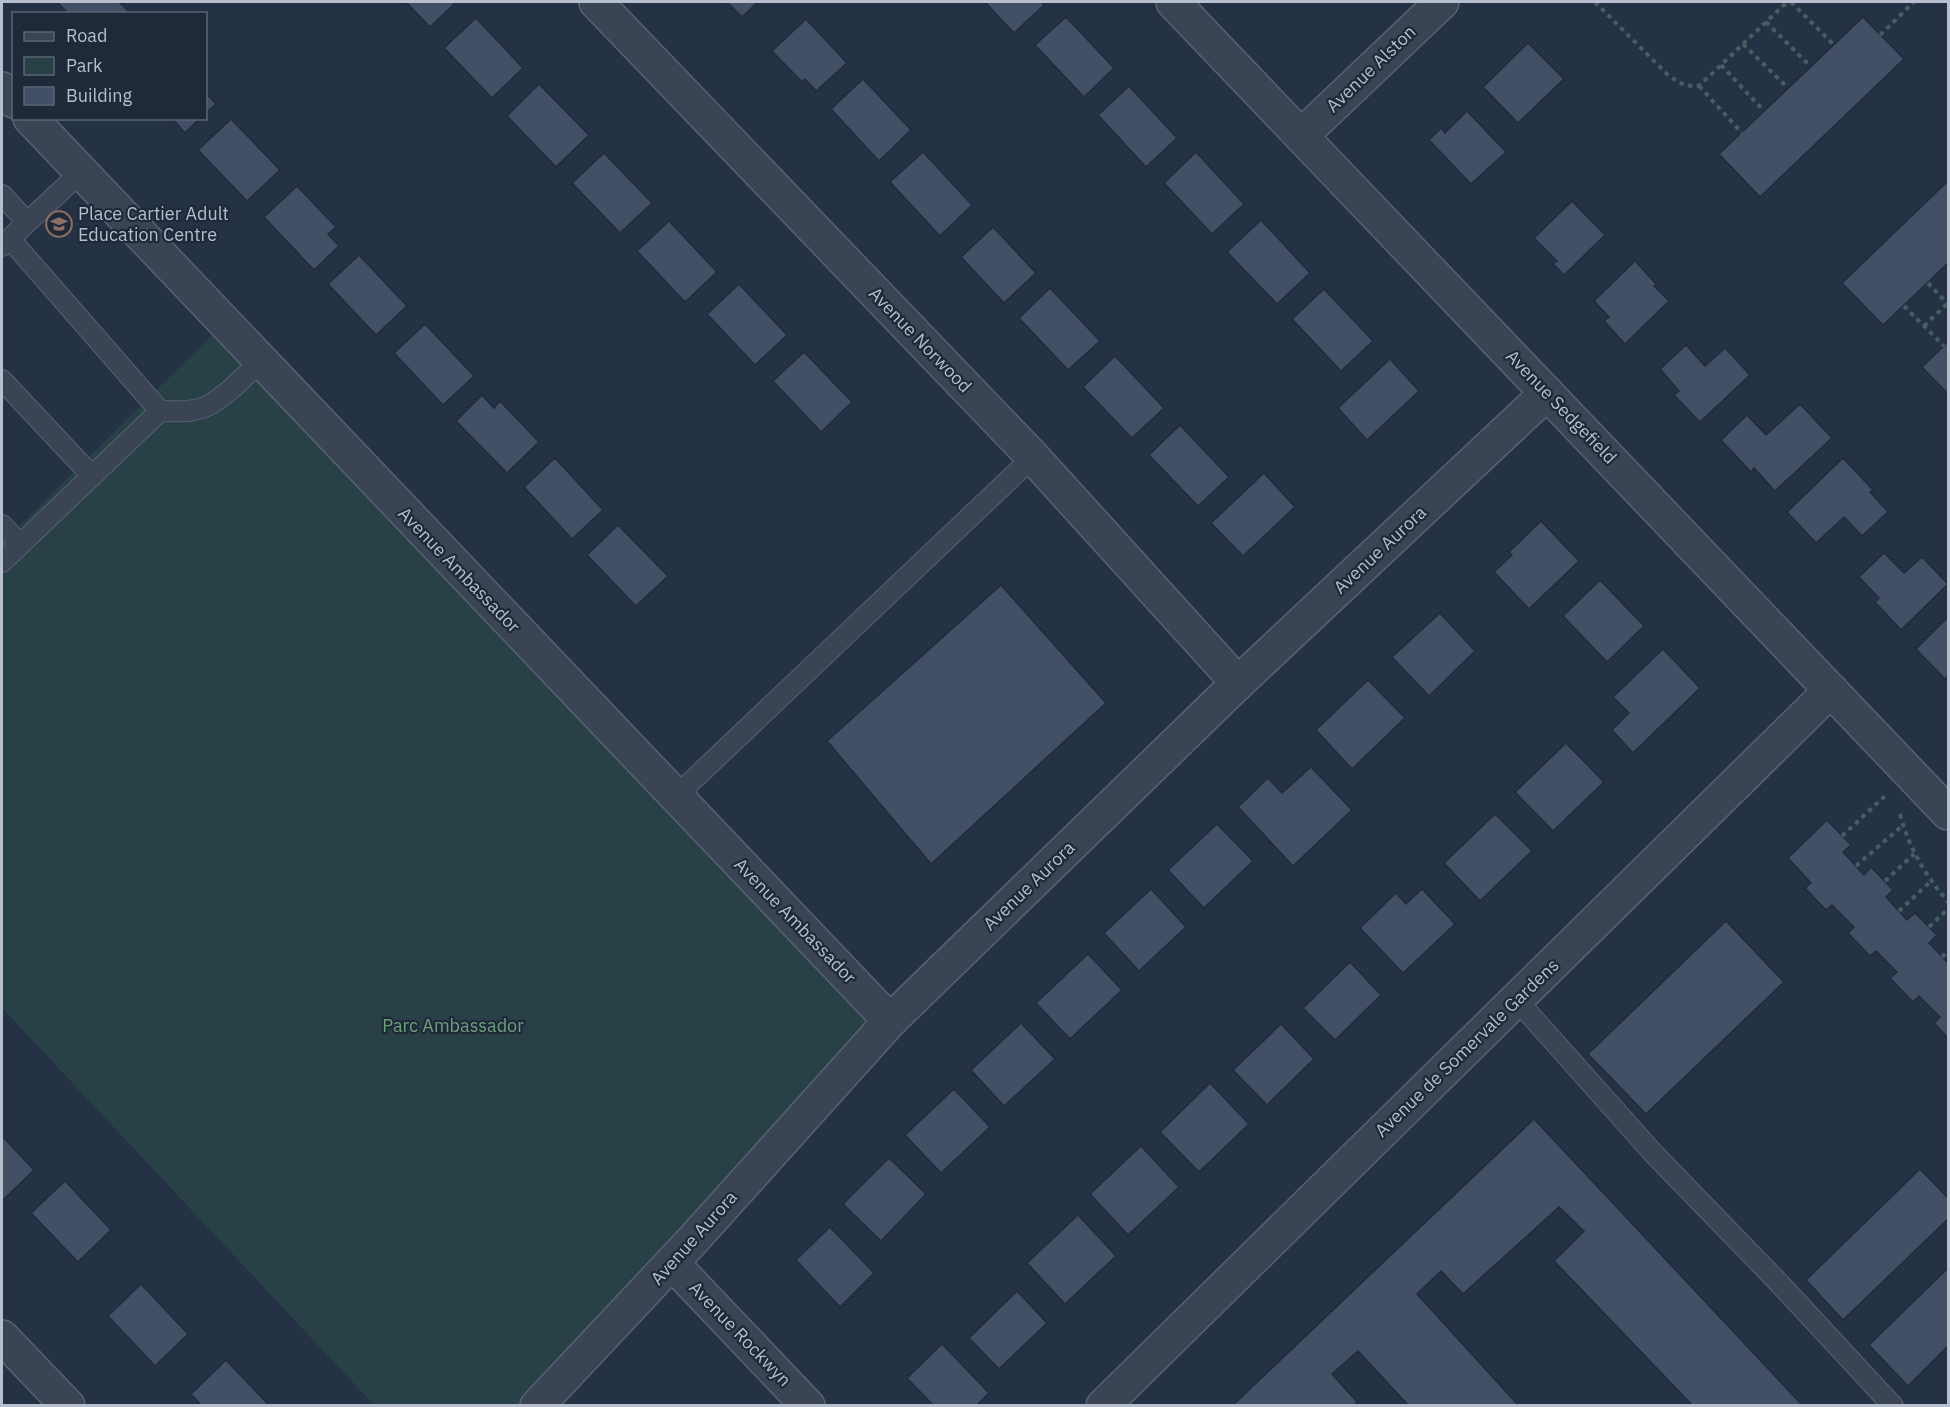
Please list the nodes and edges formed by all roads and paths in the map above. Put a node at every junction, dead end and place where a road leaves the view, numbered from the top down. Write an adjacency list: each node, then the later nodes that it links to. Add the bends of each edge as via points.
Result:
1 (596, 2): 32 (street, Avenue Norwood)
2 (1173, 2): 18 (street, Avenue Sedgefield)
3 (1442, 2): 18 (street, Avenue Alston)
4 (1594, 2): 13 (path, via 1667,74 1681,85)
5 (1789, 2): 7 (path); 10 (path)
6 (1914, 2): 8 (path)
7 (1766, 22): 9 (path); 12 (path)
8 (1880, 35)
9 (1743, 44): 11 (path); 14 (path)
10 (1834, 45)
11 (1720, 65): 13 (path); 15 (path)
12 (1810, 66)
13 (1699, 86): 17 (path)
14 (1788, 88)
15 (1764, 111)
16 (32, 120): 19 (street, Avenue Ambassador)
17 (1742, 133)
18 (1301, 136): 30 (street, Avenue Sedgefield)
19 (81, 172): 21 (lane); 28 (street, Avenue Ambassador)
20 (2, 195): 21 (lane)
21 (27, 222): 22 (lane)
22 (6, 242): 31 (lane)
23 (1928, 283): 24 (path)
24 (1948, 304): 26 (path)
25 (1904, 306): 26 (path)
26 (1924, 326): 27 (path)
27 (1944, 346)
28 (260, 361): 31 (lane, via 205,408); 40 (street, Avenue Ambassador)
29 (2, 380): 33 (lane)
30 (1547, 393): 37 (street, Avenue Aurora); 38 (street, Avenue Sedgefield)
31 (160, 411): 33 (lane)
32 (1033, 457): 37 (street, Avenue Norwood); 40 (lane)
33 (92, 476): 35 (lane)
34 (2, 525): 35 (lane)
35 (20, 544): 36 (lane)
36 (2, 562)
37 (1239, 683): 56 (street, Avenue Aurora)
38 (1831, 690): 42 (street, Avenue Sedgefield); 55 (street, Avenue de Somervale Gardens)
39 (1888, 793): 44 (path)
40 (675, 796): 56 (street, Avenue Ambassador)
41 (1898, 809): 43 (path)
42 (1948, 813)
43 (1902, 825): 45 (path); 46 (path)
44 (1842, 836)
45 (1914, 854): 47 (path); 48 (path)
46 (1856, 866)
47 (1885, 881)
48 (1931, 881): 49 (path); 51 (path)
49 (1948, 902)
50 (1948, 909): 52 (path)
51 (1899, 911)
52 (1929, 927)
53 (1948, 951): 54 (path)
54 (1942, 957)
55 (1516, 999): 62 (street, Avenue de Somervale Gardens); 63 (lane, via 1654,1154)
56 (890, 1021): 57 (street, Avenue Aurora)
57 (672, 1263): 60 (street, Avenue Aurora); 61 (street, Avenue Rockwyn)
58 (2, 1337): 59 (street)
59 (68, 1406)
60 (537, 1406)
61 (808, 1406)
62 (1103, 1406)
63 (1893, 1406)

